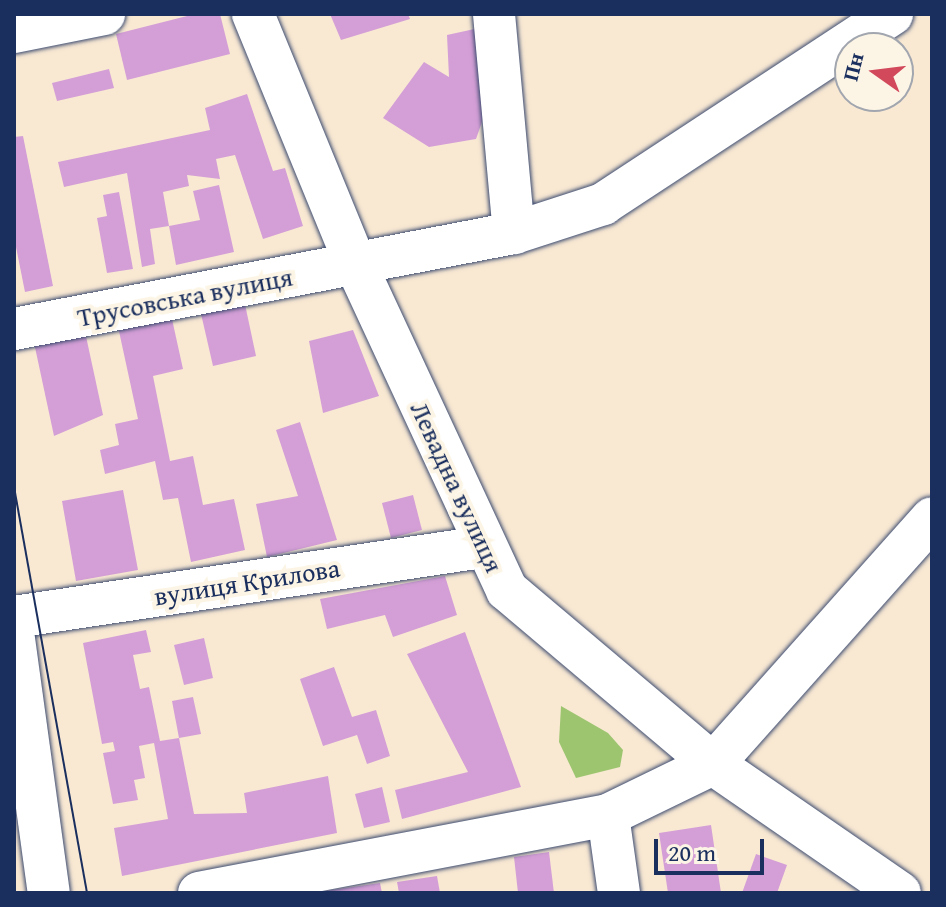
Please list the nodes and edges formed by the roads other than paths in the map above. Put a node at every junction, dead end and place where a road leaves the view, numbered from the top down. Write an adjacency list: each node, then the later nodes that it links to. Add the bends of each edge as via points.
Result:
1 (104, 14): 5 (street)
2 (253, 14): 7 (street, Левадна вулиця)
3 (494, 14): 6 (street)
4 (892, 14): 6 (street, Трусовська вулиця, via 603,204)
5 (14, 32)
6 (514, 233): 7 (street, Трусовська вулиця)
7 (356, 265): 8 (street, Трусовська вулиця); 10 (street, Левадна вулиця)
8 (14, 329)
9 (932, 518): 13 (street)
10 (480, 547): 11 (street, вулиця Крилова); 13 (street, Левадна вулиця, via 507,590)
11 (14, 617)
12 (14, 639): 15 (street)
13 (713, 764): 14 (street); 18 (street, Левадна вулиця)
14 (608, 815): 16 (street); 17 (street)
15 (49, 893)
16 (199, 893)
17 (619, 893)
18 (900, 893)

